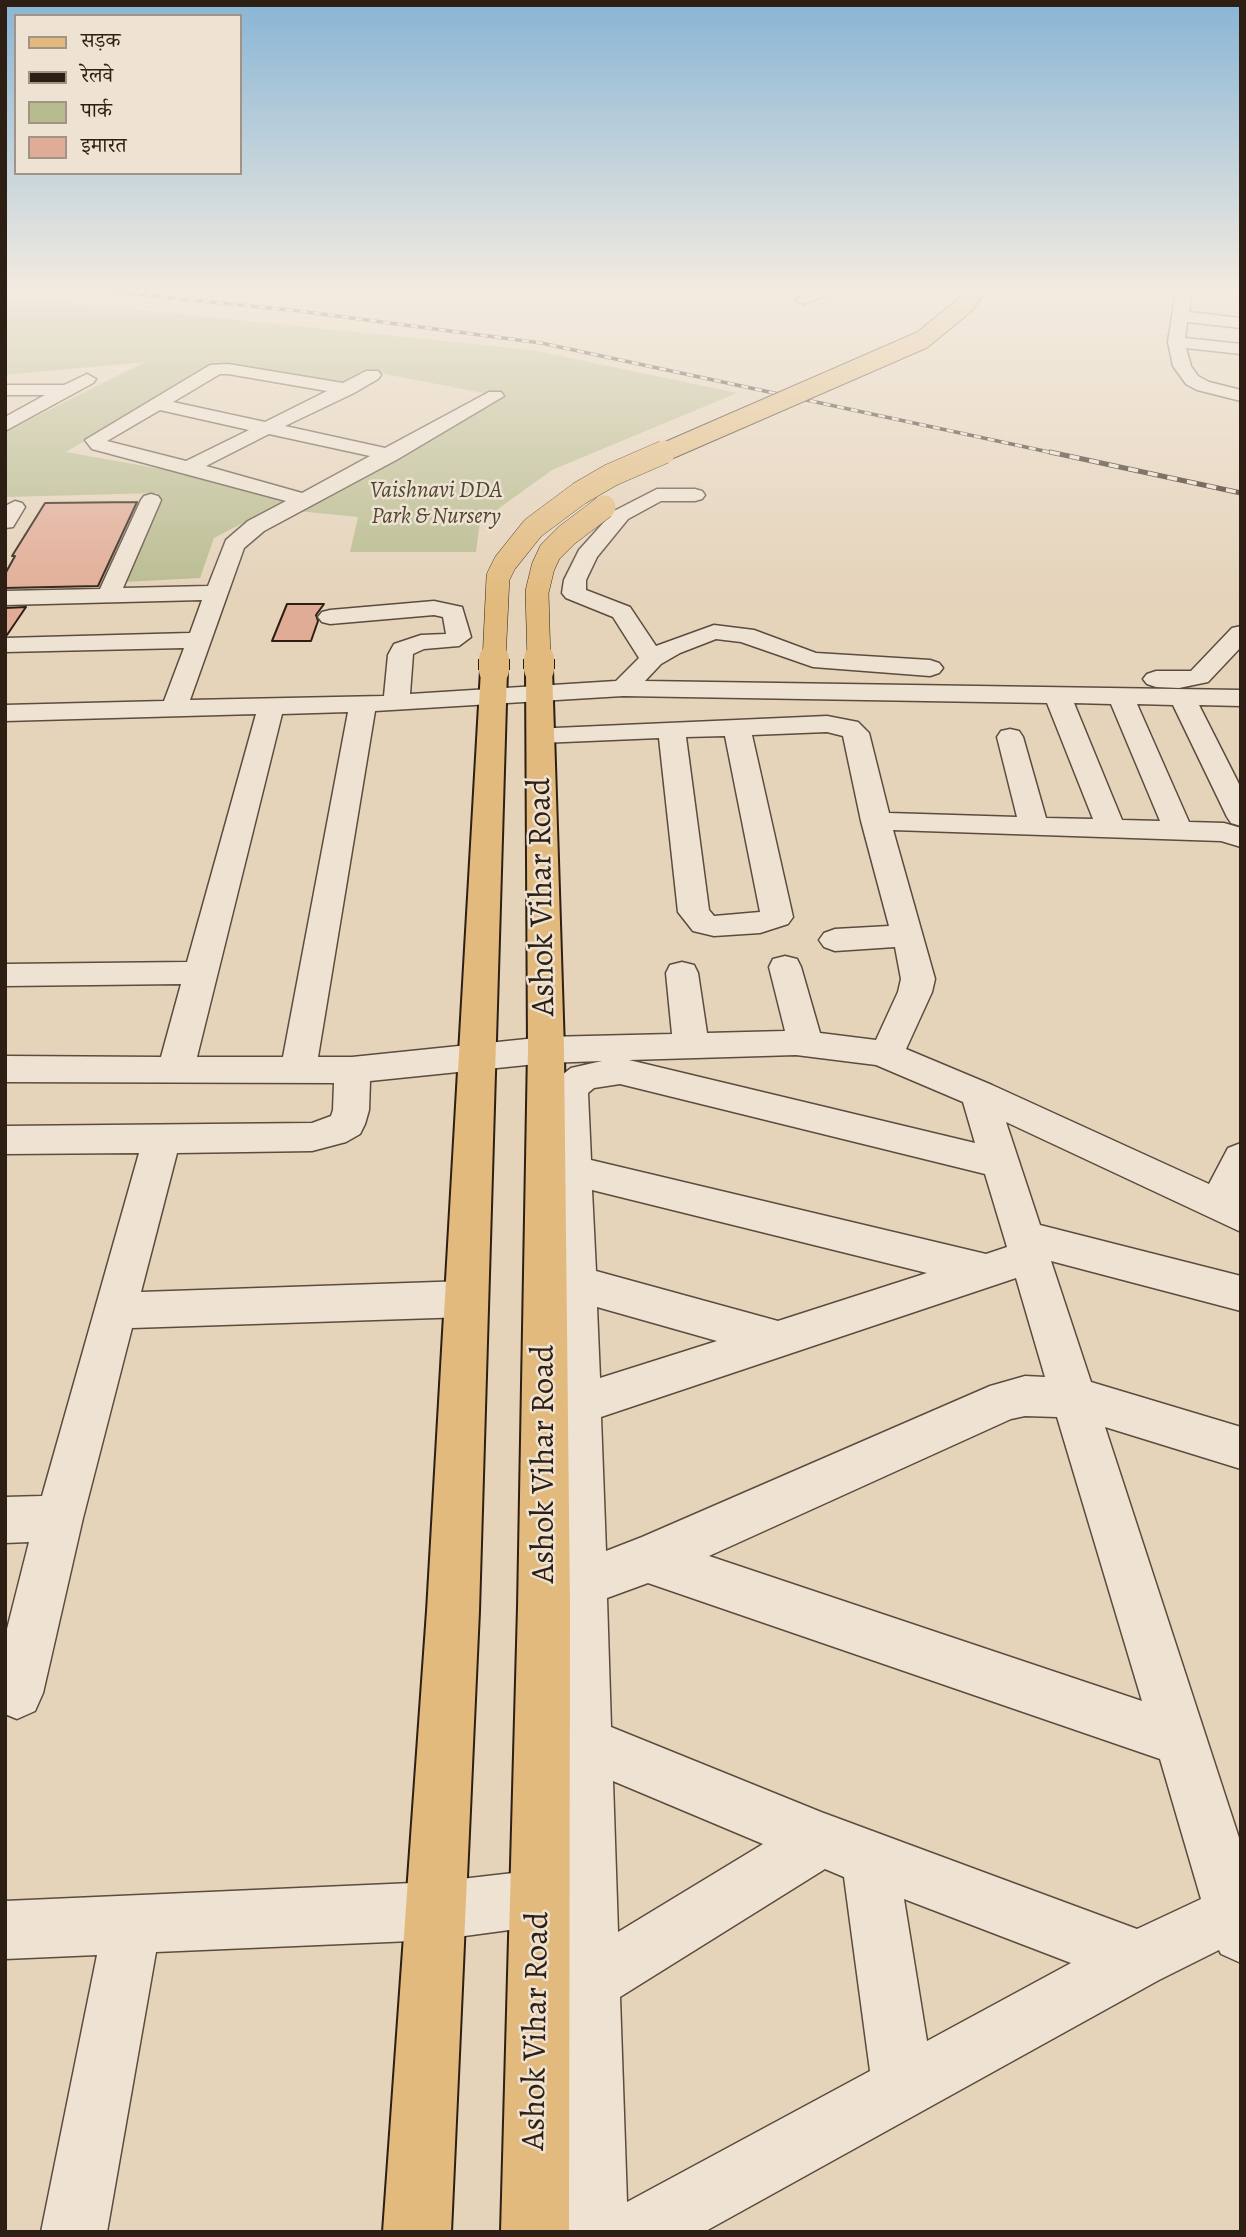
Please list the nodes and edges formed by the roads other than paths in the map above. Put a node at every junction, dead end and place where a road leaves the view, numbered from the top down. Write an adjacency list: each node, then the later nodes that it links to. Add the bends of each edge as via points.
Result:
1 (58, 395): 9 (street)
2 (171, 395): 7 (street)
3 (336, 395): 8 (street)
4 (794, 395): 25 (main road, Ashok Vihar Road, bridge, via 611,475 533,528 498,577)
5 (495, 396): 11 (street)
6 (276, 400): 8 (street)
7 (158, 404): 10 (street); 12 (street, via 94,442)
8 (314, 407): 10 (street)
9 (5, 425)
10 (274, 427): 11 (street); 12 (street)
11 (391, 454): 16 (street)
12 (189, 467): 16 (street)
13 (677, 472): 31 (main road, Ashok Vihar Road, bridge, via 603,508 550,552 537,592)
14 (695, 495): 24 (street, via 657,495 621,515 587,555 575,580 575,593 622,612)
15 (151, 500): 18 (street)
16 (305, 500): 17 (street, via 256,526 234,545)
17 (216, 593): 18 (street); 22 (street)
18 (108, 596): 19 (street)
19 (5, 598)
20 (331, 617): 32 (street, via 434,608 454,612 459,638 403,649)
21 (1241, 633): 24 (street, via 1199,677 1180,680 833,664 725,632 689,639)
22 (199, 640): 23 (street); 35 (street)
23 (5, 645)
24 (652, 659): 26 (street)
25 (494, 684): 31 (street); 32 (street); 55 (main road, Ashok Vihar Road)
26 (623, 688): 27 (street); 31 (street)
27 (1057, 694): 28 (street); 43 (street)
28 (1121, 696): 29 (street); 45 (street)
29 (1182, 697): 30 (street); 44 (street)
30 (1235, 698): 37 (street)
31 (540, 700): 39 (street); 54 (main road, Ashok Vihar Road)
32 (396, 703): 33 (street)
33 (363, 704): 34 (street); 59 (street)
34 (271, 706): 35 (street); 49 (street)
35 (174, 710): 36 (street)
36 (5, 713)
37 (1241, 725)
38 (737, 729): 39 (street); 39 (street, via 777,916 760,923 714,926 704,924 694,912); 41 (street, via 849,727 860,741)
39 (672, 732)
40 (1010, 737): 42 (street)
41 (876, 821): 42 (street); 46 (street)
42 (1034, 827): 43 (street)
43 (1111, 829): 45 (street)
44 (1239, 830): 45 (street)
45 (1179, 832)
46 (908, 936): 47 (street); 56 (street, via 916,970 915,992)
47 (835, 940)
48 (785, 967): 53 (street)
49 (203, 973): 51 (street); 57 (street)
50 (682, 973): 52 (street)
51 (5, 975)
52 (691, 1044): 53 (street); 54 (street)
53 (806, 1044): 56 (street)
54 (546, 1050): 55 (street); 86 (main road, Ashok Vihar Road)
55 (478, 1055): 60 (street); 71 (main road, Ashok Vihar Road)
56 (886, 1055): 61 (street)
57 (176, 1068): 58 (street); 59 (street)
58 (5, 1069)
59 (298, 1069): 60 (street)
60 (352, 1070): 62 (street, via 347,1124 333,1132 312,1137)
61 (979, 1094): 65 (street); 67 (street)
62 (162, 1138): 63 (street); 72 (street)
63 (5, 1140)
64 (1241, 1158): 67 (street)
65 (999, 1163): 66 (street, via 646,1076 608,1071 584,1077 570,1088); 68 (street)
66 (572, 1170): 68 (street); 69 (street)
67 (1229, 1211)
68 (1012, 1255): 70 (street); 73 (street); 74 (street)
69 (575, 1283): 73 (street); 75 (street)
70 (1241, 1294)
71 (466, 1298): 72 (street); 87 (main road, Ashok Vihar Road)
72 (115, 1311): 77 (street)
73 (780, 1340): 75 (street)
74 (1073, 1397): 76 (street); 79 (street, via 1006,1400); 82 (street)
75 (579, 1405): 80 (street)
76 (1241, 1448)
77 (59, 1518): 78 (street); 81 (street)
78 (5, 1520)
79 (648, 1559): 80 (street); 82 (street)
80 (581, 1584): 83 (street)
81 (17, 1693)
82 (1180, 1740): 85 (street)
83 (584, 1742): 84 (street); 91 (street)
84 (846, 1849): 90 (street); 91 (street); 92 (street)
85 (1234, 1893): 90 (street)
86 (539, 1898): 87 (street); 95 (main road, Ashok Vihar Road)
87 (435, 1911): 88 (street); 94 (main road, Ashok Vihar Road)
88 (132, 1924): 89 (street); 93 (street)
89 (5, 1930)
90 (1138, 1959): 92 (street)
91 (589, 1983): 96 (street)
92 (903, 2087): 97 (street)
93 (74, 2232)
94 (417, 2232)
95 (535, 2232)
96 (595, 2232)
97 (638, 2232)

